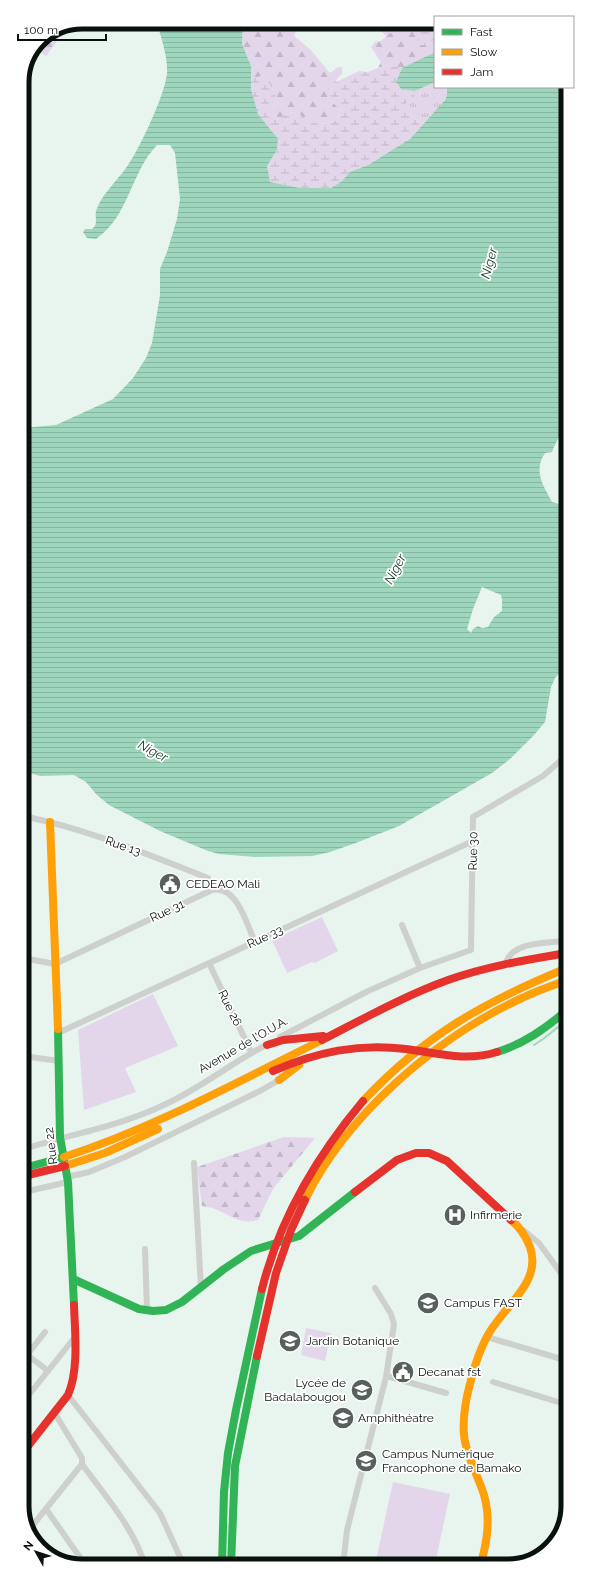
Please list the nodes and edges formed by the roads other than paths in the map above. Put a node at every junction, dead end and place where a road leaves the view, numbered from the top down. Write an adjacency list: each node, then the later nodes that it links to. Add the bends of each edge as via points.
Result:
1 (561, 760): 4 (street, Rue 30, via 542,776 473,817)
2 (29, 817): 3 (street, Rue 13)
3 (50, 822): 5 (street, Rue 13, via 154,856 208,878); 14 (main road, Rue 22)
4 (473, 841): 7 (street, Rue 33); 9 (street, Rue 30)
5 (212, 890): 7 (street, via 224,890 236,901); 14 (street, Rue 31)
6 (402, 925): 15 (street)
7 (255, 942): 12 (street, Rue 33)
8 (561, 942): 13 (street, via 527,946 511,953)
9 (471, 950): 15 (street, Avenue de l'O.U.A.)
10 (561, 953): 13 (main road)
11 (29, 959): 14 (street)
12 (209, 963): 19 (street, Rue 33); 22 (street, Rue 26)
13 (506, 963): 20 (main road, via 413,994)
14 (55, 964): 19 (main road, Rue 22)
15 (420, 968): 21 (street, Avenue de l'O.U.A., via 364,993)
16 (561, 971): 66 (main road, via 473,1012 430,1040 399,1065 350,1116 304,1182 282,1227 267,1270 242,1382 226,1468)
17 (561, 982): 67 (main road, via 504,1007 444,1044 413,1067 358,1122 332,1155 312,1188 291,1230 276,1273 253,1371 235,1466)
18 (561, 1015): 23 (main road, via 534,1036 503,1050 484,1055 462,1057 405,1049 363,1048)
19 (58, 1033): 25 (main road, Rue 22)
20 (330, 1035): 21 (main road); 29 (main road, via 158,1121 101,1145)
21 (267, 1044): 22 (street, Avenue de l'O.U.A.)
22 (251, 1052): 27 (street, Avenue de l'O.U.A., via 166,1104 101,1128)
23 (310, 1056): 26 (main road); 31 (main road, via 274,1071 139,1138)
24 (29, 1057): 25 (street)
25 (59, 1061): 27 (main road, Rue 22)
26 (279, 1080): 34 (street, via 125,1156)
27 (60, 1137): 28 (street, Avenue de l'O.U.A.); 29 (main road, Rue 22)
28 (29, 1147)
29 (64, 1157): 31 (main road, Rue 22); 32 (main road)
30 (194, 1163): 40 (street)
31 (65, 1166): 33 (main road); 34 (main road, Rue 22)
32 (29, 1167)
33 (29, 1175)
34 (67, 1180): 35 (street); 39 (main road, Rue 22)
35 (29, 1191)
36 (518, 1226): 38 (street, via 539,1243); 40 (main road, via 447,1161 430,1154 408,1154 381,1171 299,1236 251,1251); 45 (main road, via 532,1246 532,1274)
37 (145, 1249): 42 (street)
38 (561, 1273)
39 (72, 1279): 42 (main road, via 139,1309); 44 (main road, Rue 22)
40 (201, 1288): 42 (main road, via 166,1310)
41 (375, 1288): 50 (street, via 391,1314 394,1324)
42 (147, 1310)
43 (45, 1332): 46 (street)
44 (75, 1336): 49 (street); 54 (main road, Rue 22, via 74,1374)
45 (487, 1337): 48 (street); 69 (main road, via 476,1364 464,1413 464,1435 488,1515 488,1535)
46 (29, 1350)
47 (29, 1358): 49 (street)
48 (561, 1359)
49 (48, 1371): 53 (street)
50 (387, 1376): 52 (street); 68 (street, via 347,1530)
51 (494, 1382): 55 (street)
52 (446, 1393)
53 (29, 1395)
54 (68, 1395): 56 (main road, Rue 22); 65 (street, via 160,1512)
55 (561, 1403)
56 (54, 1412): 58 (main road, Rue 22); 60 (street, via 82,1458)
57 (29, 1439): 58 (street)
58 (32, 1441): 59 (main road, Rue 22)
59 (29, 1445)
60 (82, 1464): 61 (street); 64 (street, via 124,1524)
61 (46, 1509): 62 (street); 63 (street)
62 (33, 1525)
63 (81, 1559)
64 (143, 1559)
65 (180, 1559)
66 (222, 1559)
67 (231, 1559)
68 (344, 1559)
69 (483, 1559)

